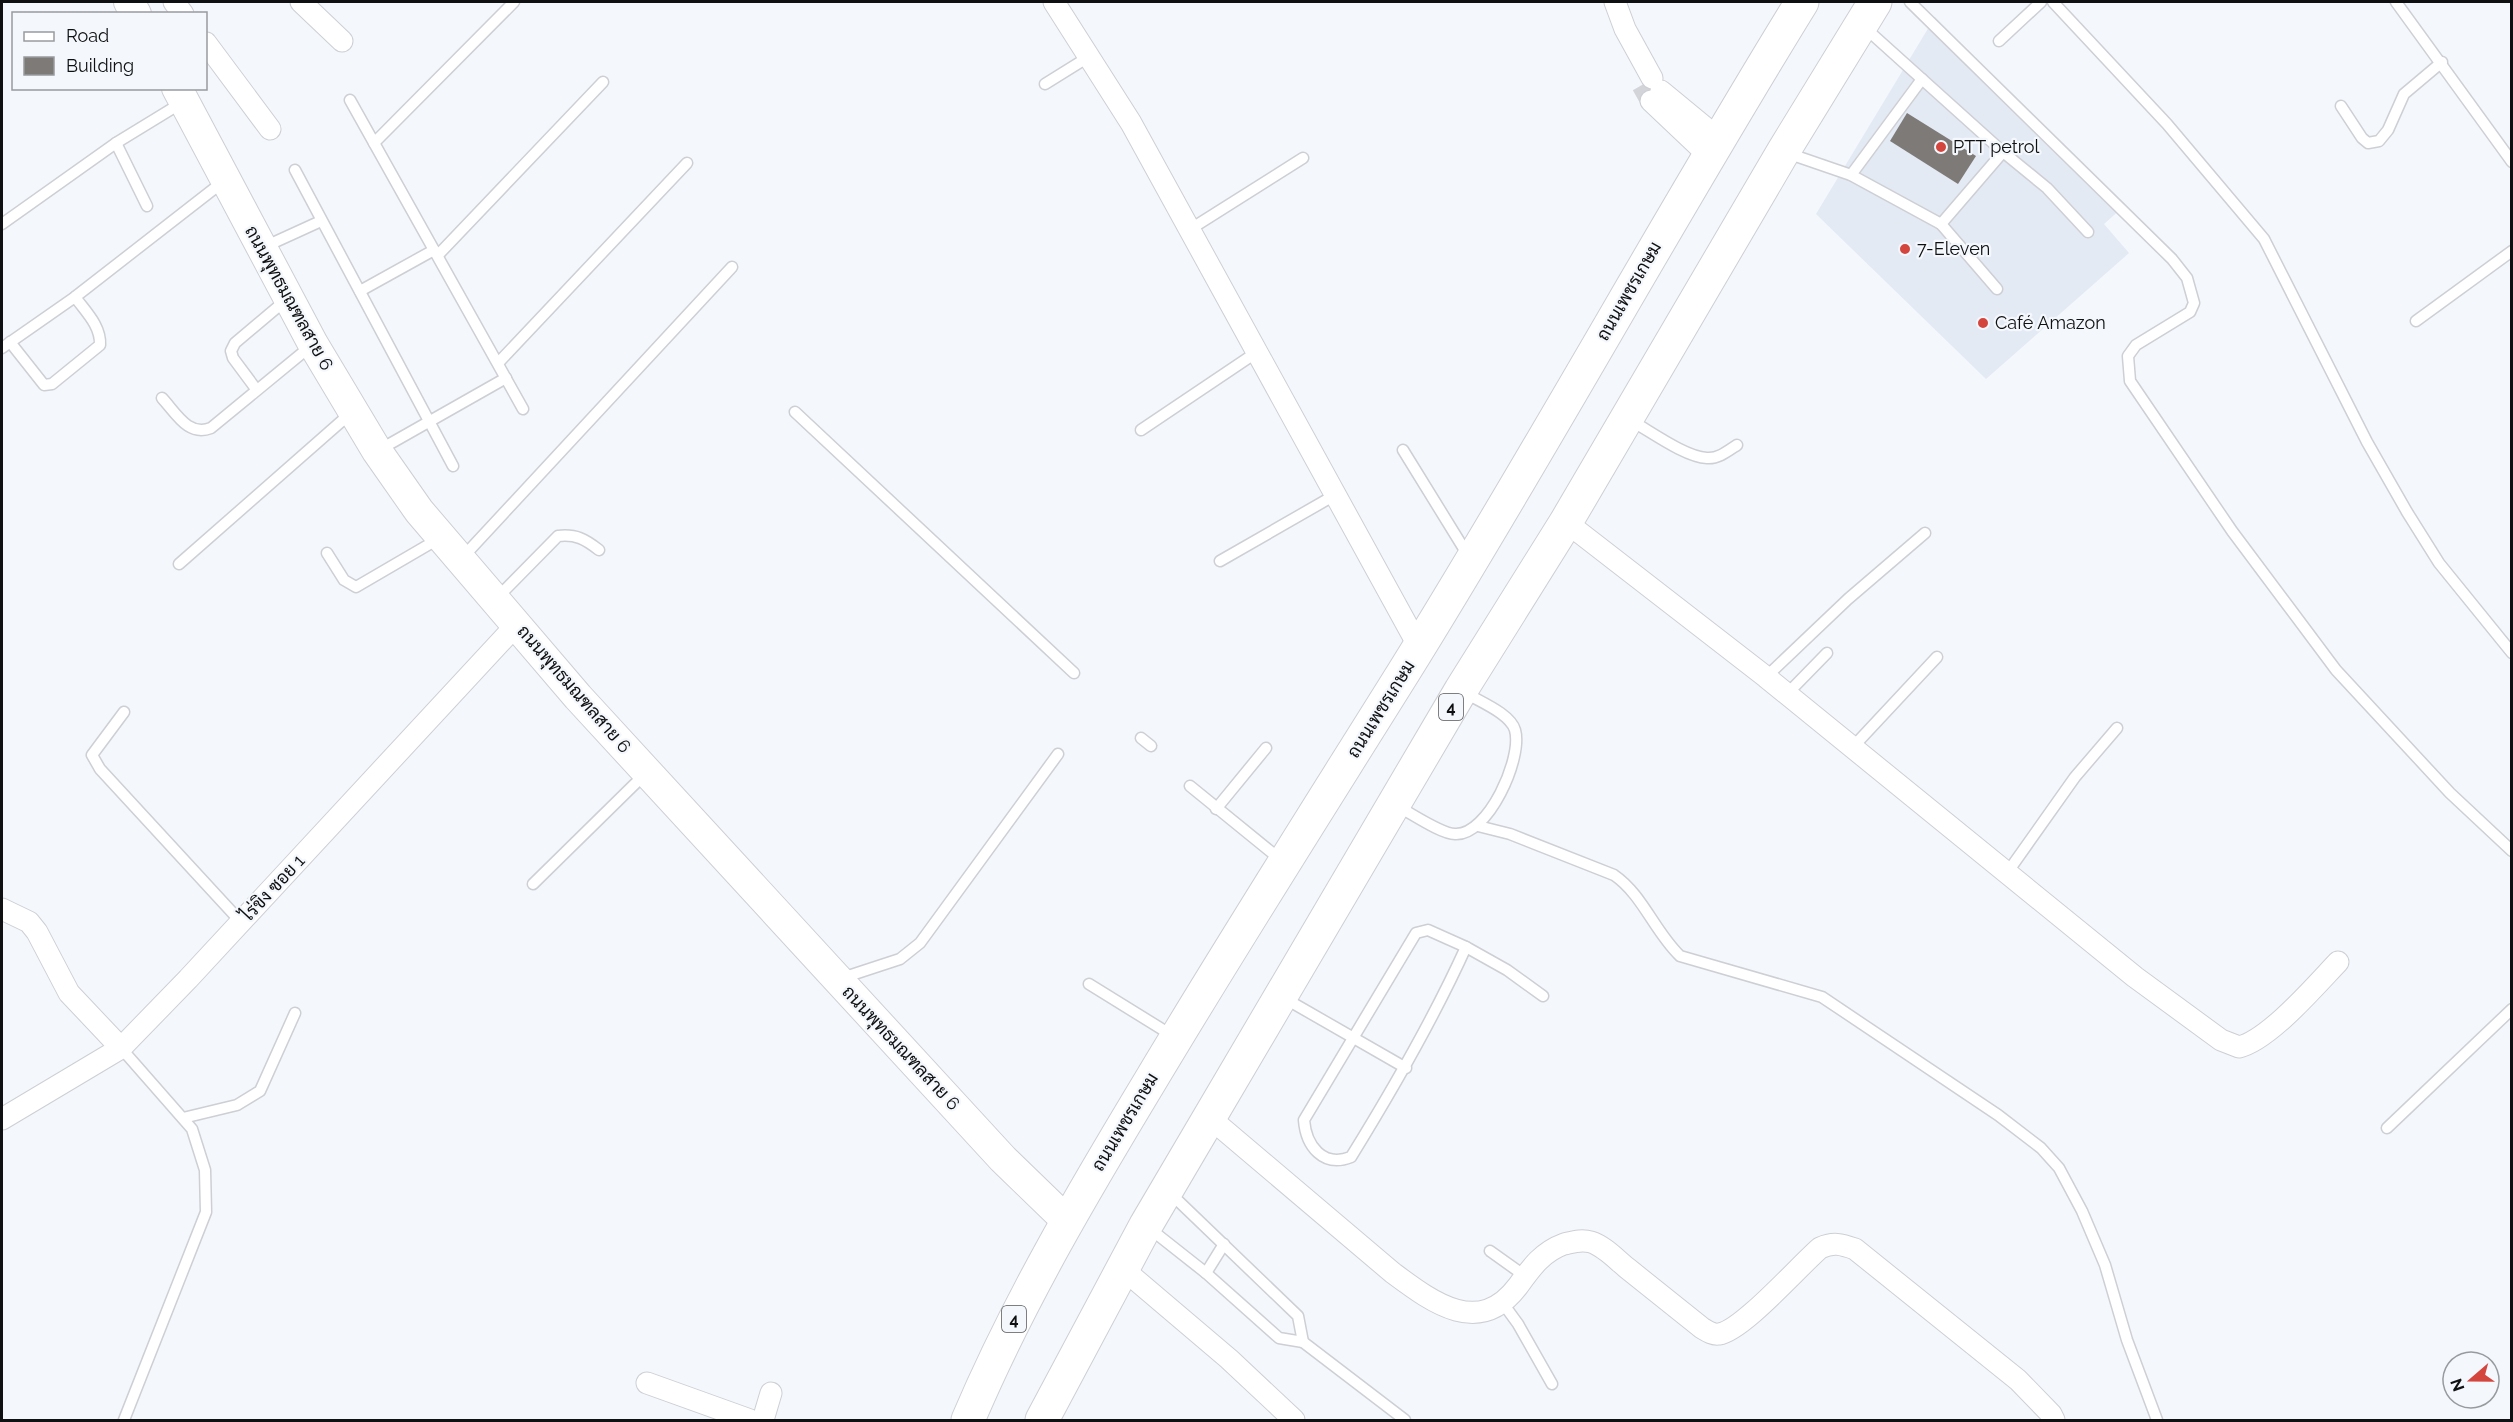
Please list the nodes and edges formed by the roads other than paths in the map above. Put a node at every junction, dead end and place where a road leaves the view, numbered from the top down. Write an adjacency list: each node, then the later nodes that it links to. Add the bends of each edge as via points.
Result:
1 (301, 2): 11 (street)
2 (514, 2): 24 (lane)
3 (1054, 2): 14 (street)
4 (1615, 2): 25 (street, via 1652,89)
5 (1802, 2): 25 (main road, ถนนเพชรเกษม / 4)
6 (1910, 2): 98 (lane, via 2187,278 2194,303 2190,312 2136,345 2128,356 2130,381 2232,531 2336,670 2450,794)
7 (2041, 2): 12 (lane)
8 (2053, 2): 80 (lane, via 2167,124 2264,239 2407,512 2439,563)
9 (2396, 2): 15 (lane)
10 (1868, 13): 16 (lane); 26 (main road, 4)
11 (342, 41)
12 (1999, 41)
13 (207, 44): 22 (street)
14 (1090, 56): 18 (lane); 38 (street)
15 (2442, 62): 21 (lane, via 2404,94 2379,141 2368,143 2362,138); 29 (lane)
16 (1922, 79): 27 (lane); 32 (lane)
17 (603, 82): 42 (lane)
18 (1045, 84)
19 (180, 95): 23 (lane); 33 (main road, ถนนพุทธมณฑลสาย 6)
20 (350, 100): 24 (lane)
21 (2342, 106)
22 (270, 129)
23 (116, 143): 34 (lane); 36 (lane)
24 (374, 143): 42 (lane)
25 (1713, 146): 74 (main road, ถนนเพชรเกษม / 4)
26 (1783, 152): 32 (lane); 59 (main road, 4)
27 (2003, 152): 37 (lane); 39 (lane, via 2047,188)
28 (1303, 158): 38 (lane)
29 (2511, 162)
30 (687, 163): 52 (lane)
31 (295, 170): 35 (lane)
32 (1851, 175): 37 (lane)
33 (225, 181): 40 (main road, ถนนพุทธมณฑลสาย 6); 46 (lane)
34 (147, 206)
35 (321, 221): 40 (lane); 45 (lane)
36 (2, 224)
37 (1941, 224): 44 (lane)
38 (1190, 230): 51 (street)
39 (2088, 232)
40 (261, 248): 47 (main road, ถนนพุทธมณฑลสาย 6)
41 (2511, 250): 48 (lane)
42 (436, 252): 45 (lane); 52 (lane)
43 (732, 267): 72 (lane)
44 (1997, 289)
45 (360, 291): 60 (lane)
46 (75, 297): 50 (lane); 50 (lane, via 96,325 100,345 52,384 44,385)
47 (287, 299): 49 (main road, ถนนพุทธมณฑลสาย 6); 54 (lane, via 231,351)
48 (2416, 321)
49 (313, 344): 54 (lane); 57 (main road, ถนนพุทธมณฑลสาย 6)
50 (6, 345)
51 (1257, 352): 61 (lane); 66 (street)
52 (499, 362): 53 (lane)
53 (506, 378): 56 (lane); 60 (lane)
54 (256, 389): 55 (lane, via 211,428 201,432 191,429)
55 (162, 398)
56 (523, 409)
57 (352, 412): 64 (main road, ถนนพุทธมณฑลสาย 6); 75 (lane)
58 (795, 412): 82 (lane)
59 (1627, 418): 62 (lane, via 1691,454 1706,458 1726,453); 67 (main road, 4)
60 (431, 423): 64 (lane); 65 (lane)
61 (1141, 430)
62 (1737, 445)
63 (1402, 450): 74 (lane)
64 (377, 452): 69 (main road, ถนนพุทธมณฑลสาย 6)
65 (453, 466)
66 (1335, 495): 73 (lane); 78 (street)
67 (1566, 522): 83 (street); 84 (main road, 4)
68 (1925, 533): 83 (lane, via 1848,598)
69 (441, 537): 71 (lane, via 356,587 344,580); 72 (main road, ถนนพุทธมณฑลสาย 6)
70 (599, 550): 76 (lane, via 571,534 558,536)
71 (327, 553)
72 (460, 561): 76 (main road, ถนนพุทธมณฑลสาย 6)
73 (1220, 561)
74 (1471, 561): 78 (main road, ถนนเพชรเกษม / 4)
75 (179, 564)
76 (495, 600): 77 (main road, ถนนพุทธมณฑลสาย 6)
77 (518, 623): 93 (main road, ถนนพุทธมณฑลสาย 6, via 578,697); 103 (street, ไร่ขิง ซอย 1)
78 (1419, 647): 99 (main road, ถนนเพชรเกษม / 4)
79 (1827, 653): 85 (lane)
80 (2511, 653)
81 (1937, 657): 91 (lane)
82 (1074, 673)
83 (1766, 677): 85 (street)
84 (1461, 690): 95 (main road, 4); 97 (lane, via 1506,718 1515,731 1510,770 1490,813)
85 (1787, 694): 91 (street)
86 (124, 712): 103 (lane, via 92,755 100,769)
87 (2117, 729): 100 (lane, via 2059,798)
88 (1141, 738): 89 (lane)
89 (1151, 746)
90 (1266, 748): 96 (lane)
91 (1852, 748): 100 (street)
92 (1058, 754): 106 (lane, via 920,943 900,959)
93 (647, 772): 101 (lane); 106 (main road, ถนนพุทธมณฑลสาย 6)
94 (1190, 786): 96 (lane)
95 (1394, 805): 97 (lane, via 1453,834); 108 (main road, 4)
96 (1216, 809): 99 (lane)
97 (1478, 826): 141 (lane, via 1614,875 1629,886 1680,956 1822,997 2041,1148 2059,1168 2082,1211 2105,1265)
98 (2511, 851)
99 (1284, 862): 113 (main road, ถนนเพชรเกษม / 4)
100 (2007, 873): 105 (street, via 2135,977 2221,1040 2240,1047 2260,1036 2301,1001)
101 (533, 884)
102 (2, 909): 114 (street, via 33,927 69,993)
103 (241, 922): 114 (street, ไร่ขิง ซอย 1)
104 (1466, 947): 109 (lane); 112 (lane, via 1428,930 1416,933); 115 (lane)
105 (2337, 962)
106 (837, 979): 121 (main road, ถนนพุทธมณฑลสาย 6, via 1003,1159)
107 (1089, 984): 113 (lane)
108 (1282, 996): 112 (lane); 117 (main road, 4)
109 (1543, 996)
110 (2511, 1009): 119 (lane)
111 (295, 1013): 116 (lane, via 260,1091 237,1105)
112 (1350, 1033): 115 (lane); 115 (lane, via 1304,1120 1311,1147 1321,1156 1341,1161 1351,1157)
113 (1176, 1038): 121 (main road, ถนนเพชรเกษม / 4)
114 (121, 1048): 116 (lane); 118 (street, ไร่ขิง ซอย 1)
115 (1406, 1068)
116 (183, 1118): 133 (lane, via 192,1129 205,1170 206,1212)
117 (1210, 1118): 120 (main road, 4); 128 (street, via 1424,1296 1453,1310 1476,1313)
118 (2, 1119)
119 (2387, 1128)
120 (1168, 1191): 122 (main road, 4); 123 (lane)
121 (1066, 1220): 136 (main road, ถนนเพชรเกษม / 4, via 1017,1313)
122 (1146, 1226): 125 (main road, 4); 126 (lane)
123 (1224, 1244): 126 (lane); 129 (lane, via 1298,1316)
124 (1490, 1251): 127 (lane)
125 (1123, 1269): 137 (main road, 4); 138 (street)
126 (1206, 1273): 129 (lane, via 1279,1338)
127 (1525, 1276): 128 (street); 140 (street, via 1536,1260 1562,1245 1592,1242 1702,1328 1719,1334 1730,1331 1752,1313 1820,1248 1841,1244 1855,1249 2018,1380)
128 (1502, 1302): 131 (lane)
129 (1303, 1342): 139 (lane)
130 (647, 1383): 134 (street)
131 (1552, 1384)
132 (771, 1394): 135 (street)
133 (124, 1420)
134 (750, 1420)
135 (763, 1420)
136 (968, 1420)
137 (1042, 1420)
138 (1294, 1420)
139 (1405, 1420)
140 (2054, 1420)
141 (2157, 1420)

